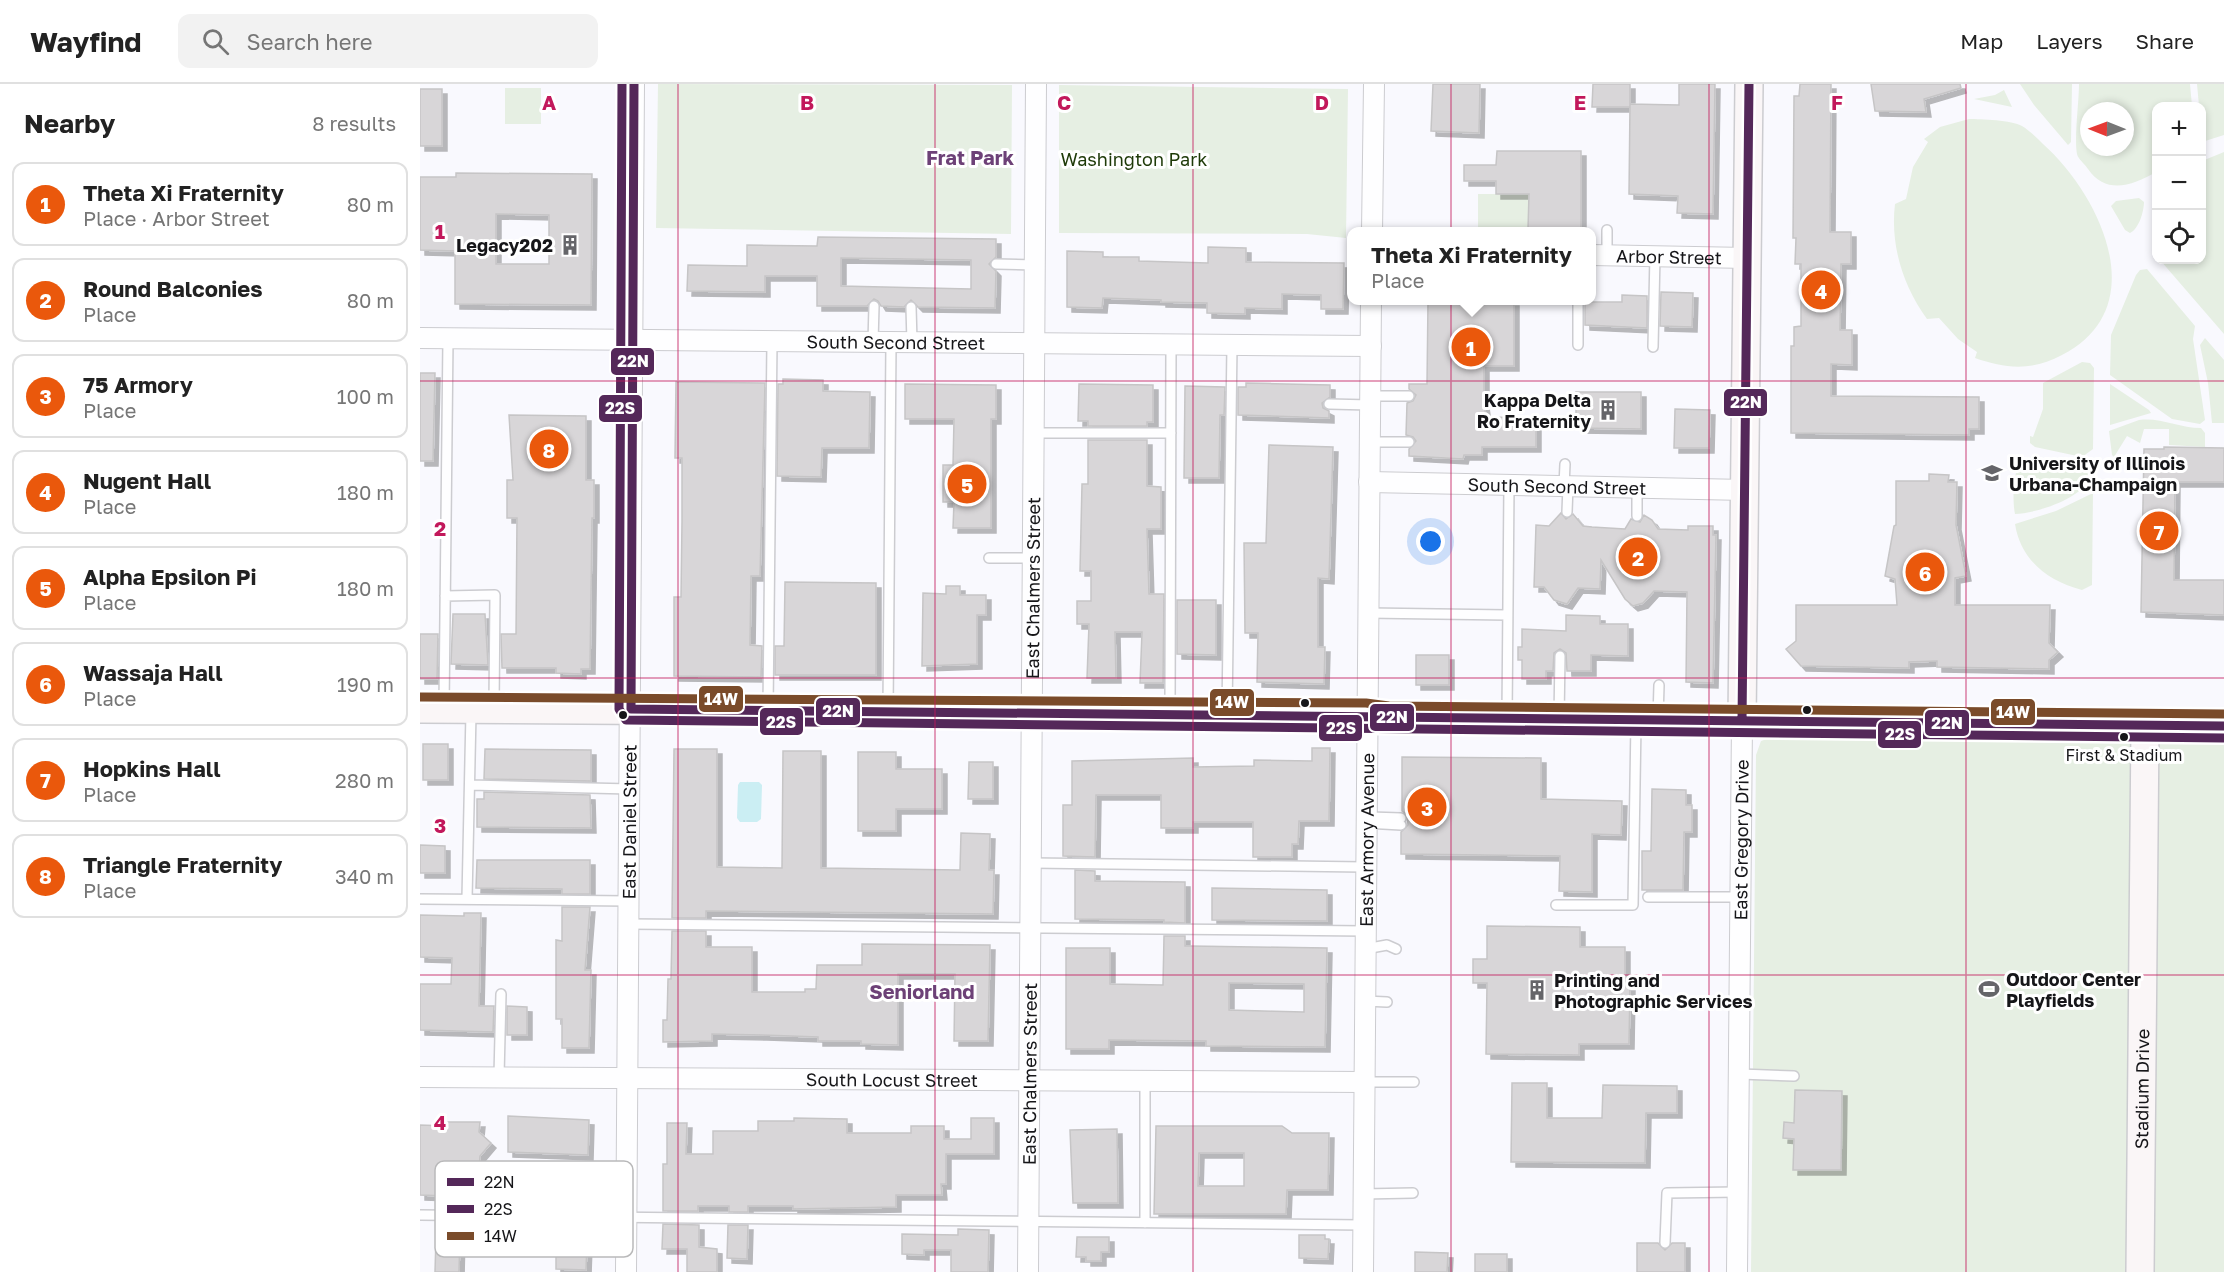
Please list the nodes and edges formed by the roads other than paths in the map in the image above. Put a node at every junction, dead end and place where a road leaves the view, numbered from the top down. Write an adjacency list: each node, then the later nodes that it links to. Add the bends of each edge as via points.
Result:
1 (634, 84): 18 (street, East Daniel Street)
2 (1036, 84): 11 (street, East Chalmers Street)
3 (1374, 84): 5 (street)
4 (1749, 84): 9 (street, East Gregory Drive)
5 (1372, 227)
6 (1607, 230): 7 (lane)
7 (1599, 255): 8 (street, Arbor Street)
8 (1655, 255): 9 (street, Arbor Street); 27 (lane)
9 (1747, 258): 40 (street, East Gregory Drive)
10 (996, 264): 11 (lane)
11 (1035, 265): 22 (street, East Chalmers Street)
12 (1371, 305): 26 (street, East Armory Avenue)
13 (1578, 305): 25 (lane)
14 (874, 306): 20 (lane)
15 (911, 307): 21 (lane)
16 (420, 338): 17 (street, South Second Street)
17 (448, 338): 18 (street, South Second Street); 45 (lane)
18 (632, 338): 19 (street, South Second Street); 52 (street, East Daniel Street)
19 (772, 340): 20 (street, South Second Street); 53 (lane)
20 (882, 342): 21 (street, South Second Street); 54 (lane)
21 (912, 342): 22 (street, South Second Street)
22 (1034, 343): 23 (street, South Second Street); 31 (street, East Chalmers Street)
23 (1171, 344): 24 (street, South Second Street); 32 (lane)
24 (1232, 345): 26 (street, South Second Street); 57 (lane)
25 (1578, 345)
26 (1371, 346): 29 (street, East Armory Avenue)
27 (1653, 347)
28 (1409, 396): 29 (lane)
29 (1370, 400): 30 (lane); 33 (street, East Armory Avenue)
30 (1329, 404)
31 (1034, 433): 32 (lane); 44 (street, East Chalmers Street)
32 (1171, 433): 56 (lane)
33 (1370, 442): 34 (lane); 36 (street, East Armory Avenue)
34 (1409, 442)
35 (1565, 464): 38 (lane)
36 (1369, 482): 37 (street, South Second Street); 46 (street, East Armory Avenue)
37 (1509, 485): 38 (street, South Second Street); 47 (lane)
38 (1566, 486): 39 (street, South Second Street); 41 (lane)
39 (1639, 488): 40 (street, South Second Street); 42 (lane)
40 (1745, 490): 62 (street, East Gregory Drive)
41 (1567, 512)
42 (1639, 516)
43 (989, 558): 44 (lane)
44 (1033, 558): 55 (street, East Chalmers Street)
45 (445, 596): 50 (lane); 51 (lane, via 495,595)
46 (1368, 613): 47 (lane); 58 (street, East Armory Avenue)
47 (1508, 615): 59 (lane)
48 (1560, 656): 60 (lane)
49 (1659, 685): 61 (lane)
50 (432, 709): 51 (street)
51 (482, 709): 52 (street); 65 (lane)
52 (631, 709): 53 (street); 66 (street, East Daniel Street)
53 (768, 711): 54 (street)
54 (888, 713): 55 (street)
55 (1032, 713): 56 (street); 69 (street, East Chalmers Street)
56 (1170, 714): 57 (street)
57 (1227, 714): 58 (street)
58 (1366, 715): 59 (street); 67 (street, East Armory Avenue)
59 (1507, 720): 60 (street)
60 (1558, 720): 61 (street)
61 (1647, 721): 62 (street); 76 (lane, via 1633,905)
62 (1743, 722): 63 (street); 72 (street, East Gregory Drive)
63 (2145, 726): 64 (street); 109 (street, Stadium Drive)
64 (2224, 726)
65 (470, 785): 66 (lane); 74 (lane)
66 (630, 789): 75 (street, East Daniel Street)
67 (1365, 820): 68 (lane); 70 (street, East Armory Avenue)
68 (1401, 821)
69 (1031, 863): 70 (lane); 78 (street, East Chalmers Street)
70 (1364, 867): 79 (street, East Armory Avenue)
71 (1648, 897): 72 (lane)
72 (1740, 897): 84 (street, East Gregory Drive)
73 (420, 899): 74 (lane)
74 (467, 899): 75 (lane)
75 (629, 901): 77 (street, East Daniel Street)
76 (1556, 905)
77 (629, 924): 78 (lane); 85 (street, East Daniel Street)
78 (1031, 928): 79 (lane); 89 (street, East Chalmers Street)
79 (1365, 940): 80 (lane); 82 (street, East Armory Avenue)
80 (1396, 949)
81 (501, 994): 88 (lane)
82 (1365, 1001): 83 (lane); 91 (street, East Armory Avenue)
83 (1387, 1002)
84 (1740, 1074): 86 (lane); 94 (street, East Gregory Drive)
85 (628, 1076): 88 (street, South Locust Street); 89 (street, South Locust Street); 93 (street, East Daniel Street)
86 (1794, 1076)
87 (420, 1077): 88 (street, South Locust Street)
88 (498, 1077)
89 (1029, 1079): 90 (street, South Locust Street); 100 (street, East Chalmers Street)
90 (1145, 1080): 91 (street, South Locust Street); 101 (lane)
91 (1364, 1082): 92 (lane); 96 (street, East Armory Avenue)
92 (1414, 1082)
93 (627, 1161)
94 (1738, 1192): 103 (lane, via 1667,1193); 108 (street, East Gregory Drive)
95 (1413, 1193): 96 (lane)
96 (1363, 1194): 102 (street, East Armory Avenue)
97 (420, 1215): 98 (lane)
98 (435, 1215)
99 (633, 1218): 100 (lane)
100 (1028, 1223): 101 (lane); 106 (street, East Chalmers Street)
101 (1145, 1223): 102 (lane)
102 (1363, 1225): 107 (street, East Armory Avenue)
103 (1665, 1243)
104 (626, 1257): 105 (street, East Daniel Street)
105 (626, 1272)
106 (1028, 1272)
107 (1363, 1272)
108 (1737, 1272)
109 (2140, 1272)

